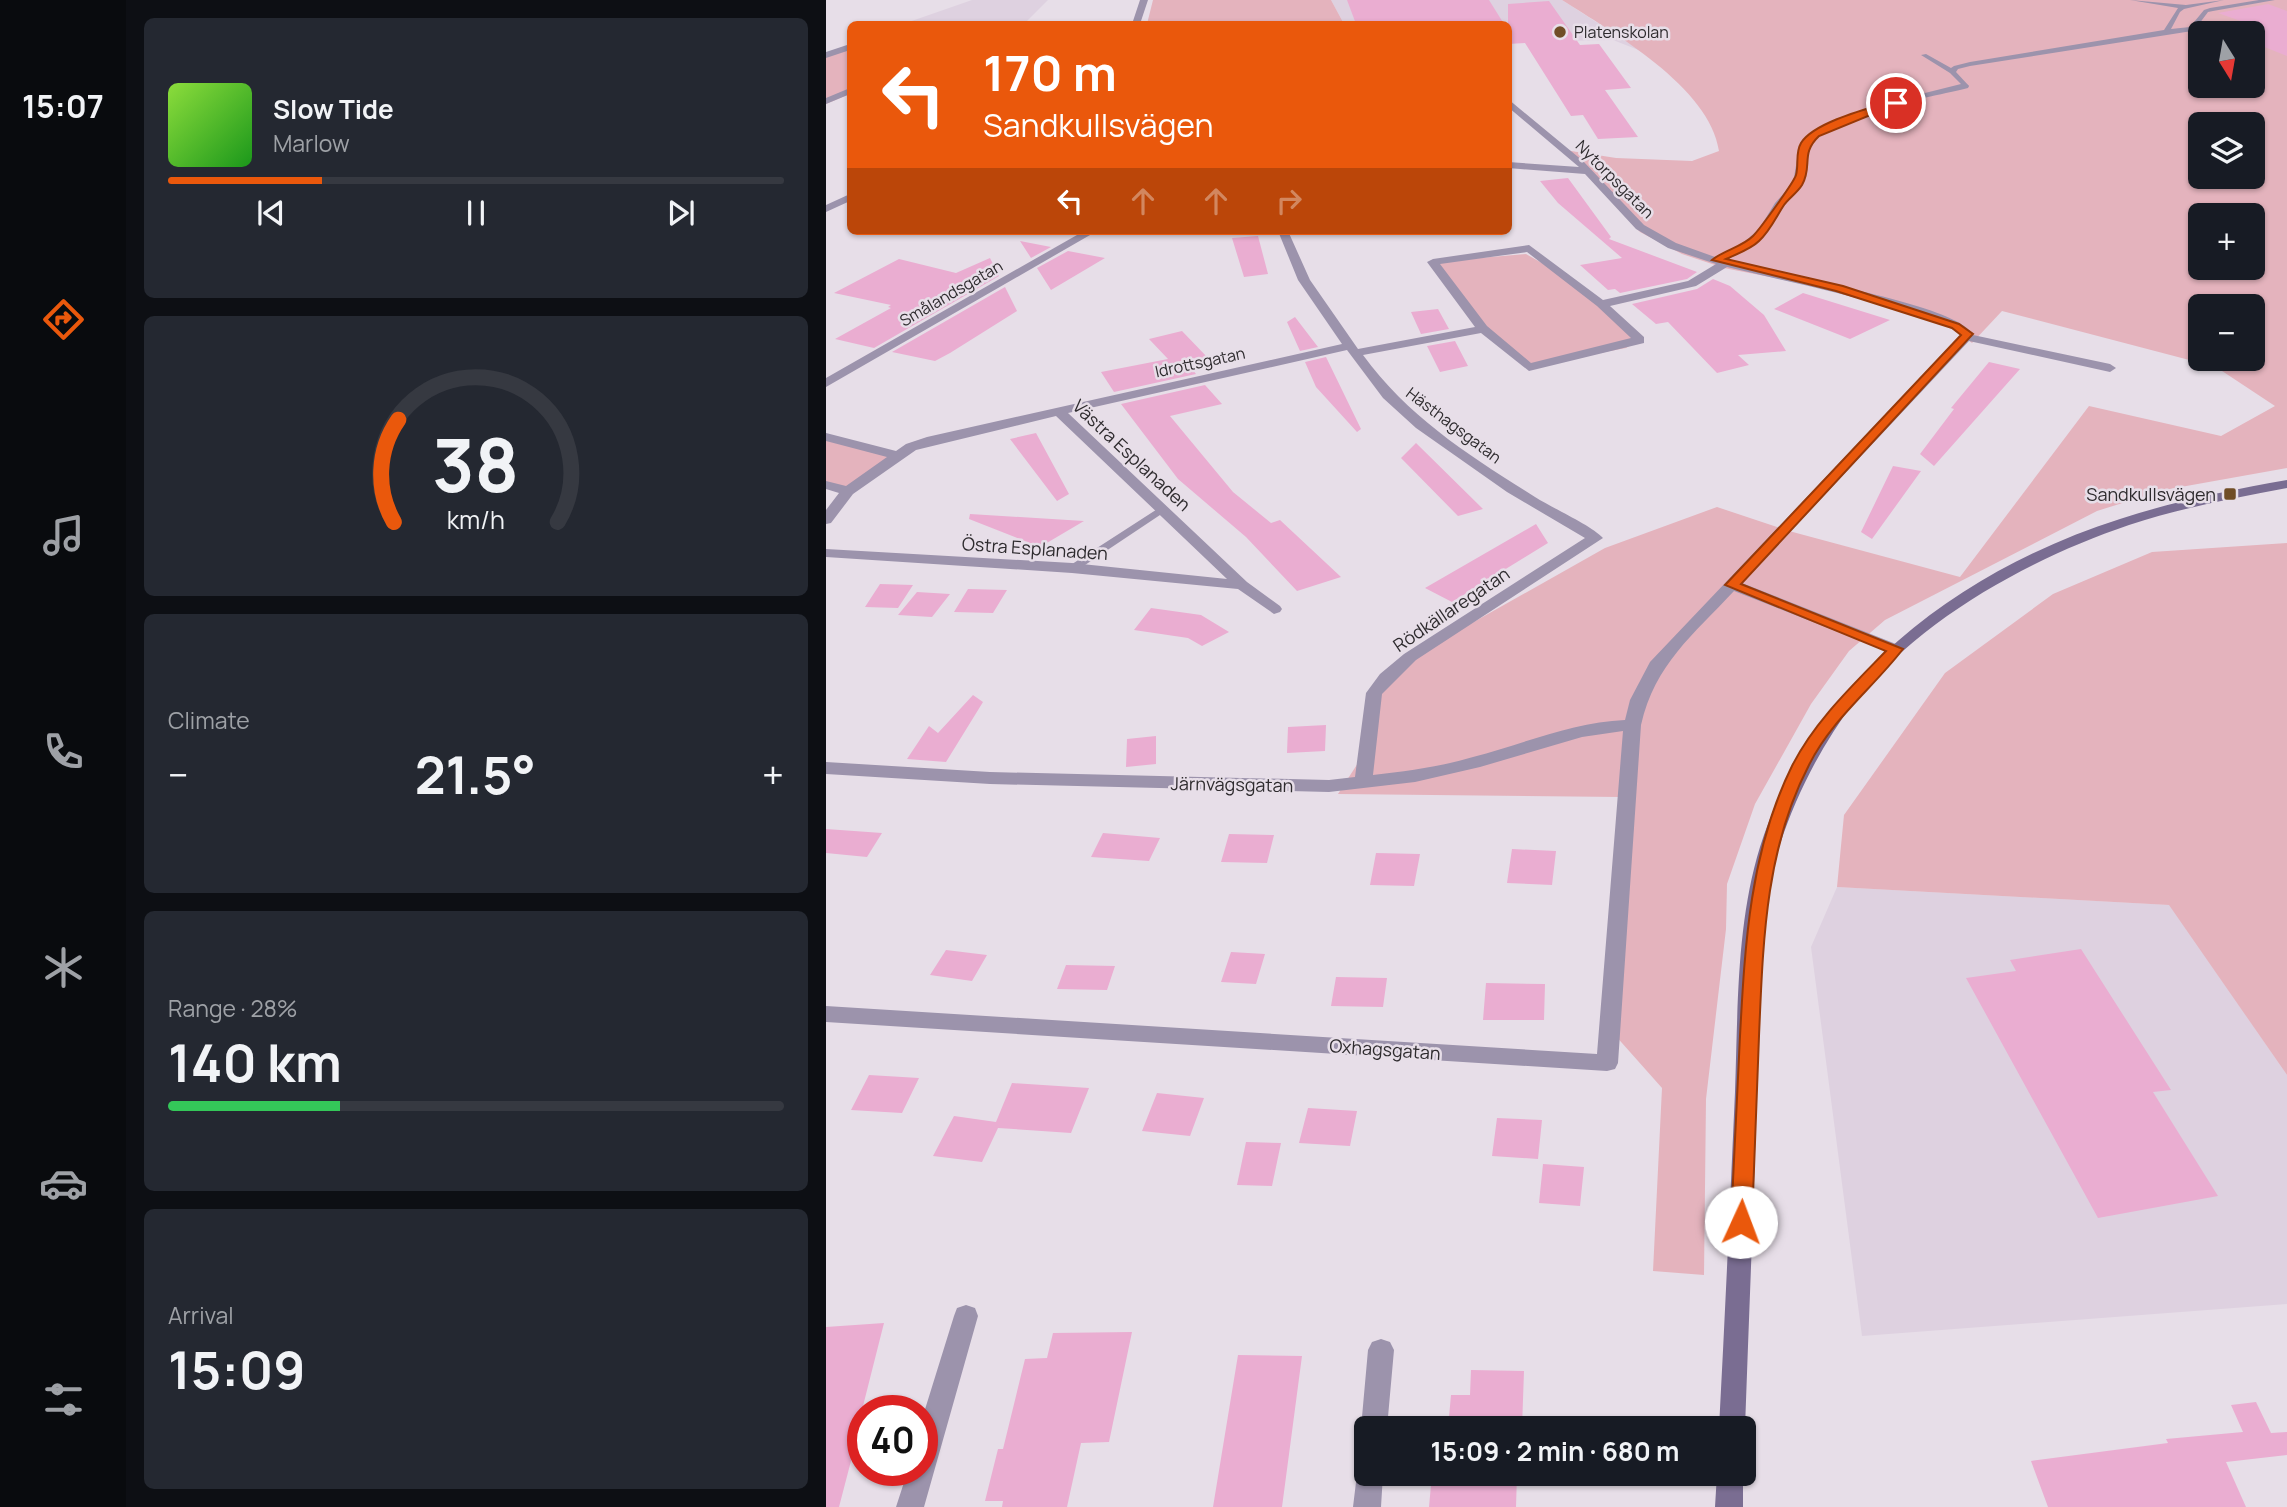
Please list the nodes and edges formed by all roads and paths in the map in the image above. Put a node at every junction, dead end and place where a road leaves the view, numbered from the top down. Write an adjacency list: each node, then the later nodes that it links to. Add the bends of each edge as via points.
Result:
1 (1144, 0): 6 (street)
2 (2133, 0): 5 (lane)
3 (2221, 0): 5 (lane)
4 (2272, 0): 7 (lane, via 2212,9)
5 (2185, 7): 9 (lane, via 2177,11)
6 (1137, 21)
7 (2198, 21)
8 (2188, 28): 9 (lane)
9 (2167, 32): 14 (lane)
10 (826, 43): 11 (street)
11 (847, 46)
12 (847, 48): 13 (street)
13 (826, 55)
14 (1970, 64): 15 (lane); 15 (lane, via 1924,55)
15 (1952, 72): 16 (lane)
16 (1965, 86): 26 (street, via 1861,114 1815,134 1805,144 1797,184 1755,240)
17 (847, 92): 18 (street)
18 (826, 102)
19 (1512, 105): 21 (street, Nytorpsgatan)
20 (1512, 165): 21 (street)
21 (1588, 171): 26 (street, Nytorpsgatan, via 1649,234)
22 (847, 198): 23 (street)
23 (826, 209)
24 (1086, 235): 32 (street, Smålandsgatan)
25 (1284, 235): 30 (street, Hästhagsgatan, via 1302,277)
26 (1722, 262): 27 (street, via 1692,284); 29 (street, Nytorpsgatan, via 1839,289 1956,326)
27 (1601, 303): 28 (street, via 1640,340 1529,367); 28 (street, via 1529,248 1433,262)
28 (1483, 329): 30 (street, Idrottsgatan)
29 (1966, 337): 31 (street, Nytorpsgatan); 45 (street)
30 (1352, 350): 33 (street, Idrottsgatan); 41 (street, Hästhagsgatan, via 1379,386 1429,432 1517,493)
31 (2110, 368)
32 (826, 383)
33 (1058, 411): 35 (street, Västra Esplanaden, via 926,441); 39 (street, Västra Esplanaden)
34 (826, 437): 35 (street)
35 (898, 456): 38 (street, Västra Esplanaden)
36 (2287, 484): 47 (street, via 2176,505 2060,545 1968,593)
37 (826, 485): 38 (street)
38 (848, 491): 40 (street)
39 (1162, 509): 43 (lane); 44 (street, Västra Esplanaden)
40 (826, 520)
41 (1595, 538): 50 (street, Rödkällaregatan, via 1410,657 1386,678 1374,693)
42 (826, 553): 43 (street, Östra Esplanaden)
43 (1072, 568): 44 (street, Östra Esplanaden)
44 (1242, 585): 46 (street, Västra Esplanaden)
45 (1732, 585): 47 (street); 48 (street, via 1656,665 1637,700)
46 (1274, 609)
47 (1895, 649): 56 (street, via 1844,704 1800,766 1769,847 1755,932)
48 (1632, 725): 50 (street, Järnvägsgatan, via 1579,732 1474,763); 51 (street, Oxhagsgatan, via 1607,1063)
49 (826, 768): 50 (street, Järnvägsgatan, via 990,778)
50 (1363, 783)
51 (826, 1014)
52 (966, 1316): 54 (street)
53 (1381, 1350): 55 (street)
54 (938, 1410)
55 (1375, 1416)
56 (1733, 1416)
57 (916, 1486): 60 (street)
58 (1369, 1486): 61 (street)
59 (1730, 1486): 62 (street)
60 (910, 1507)
61 (1367, 1507)
62 (1729, 1507)

